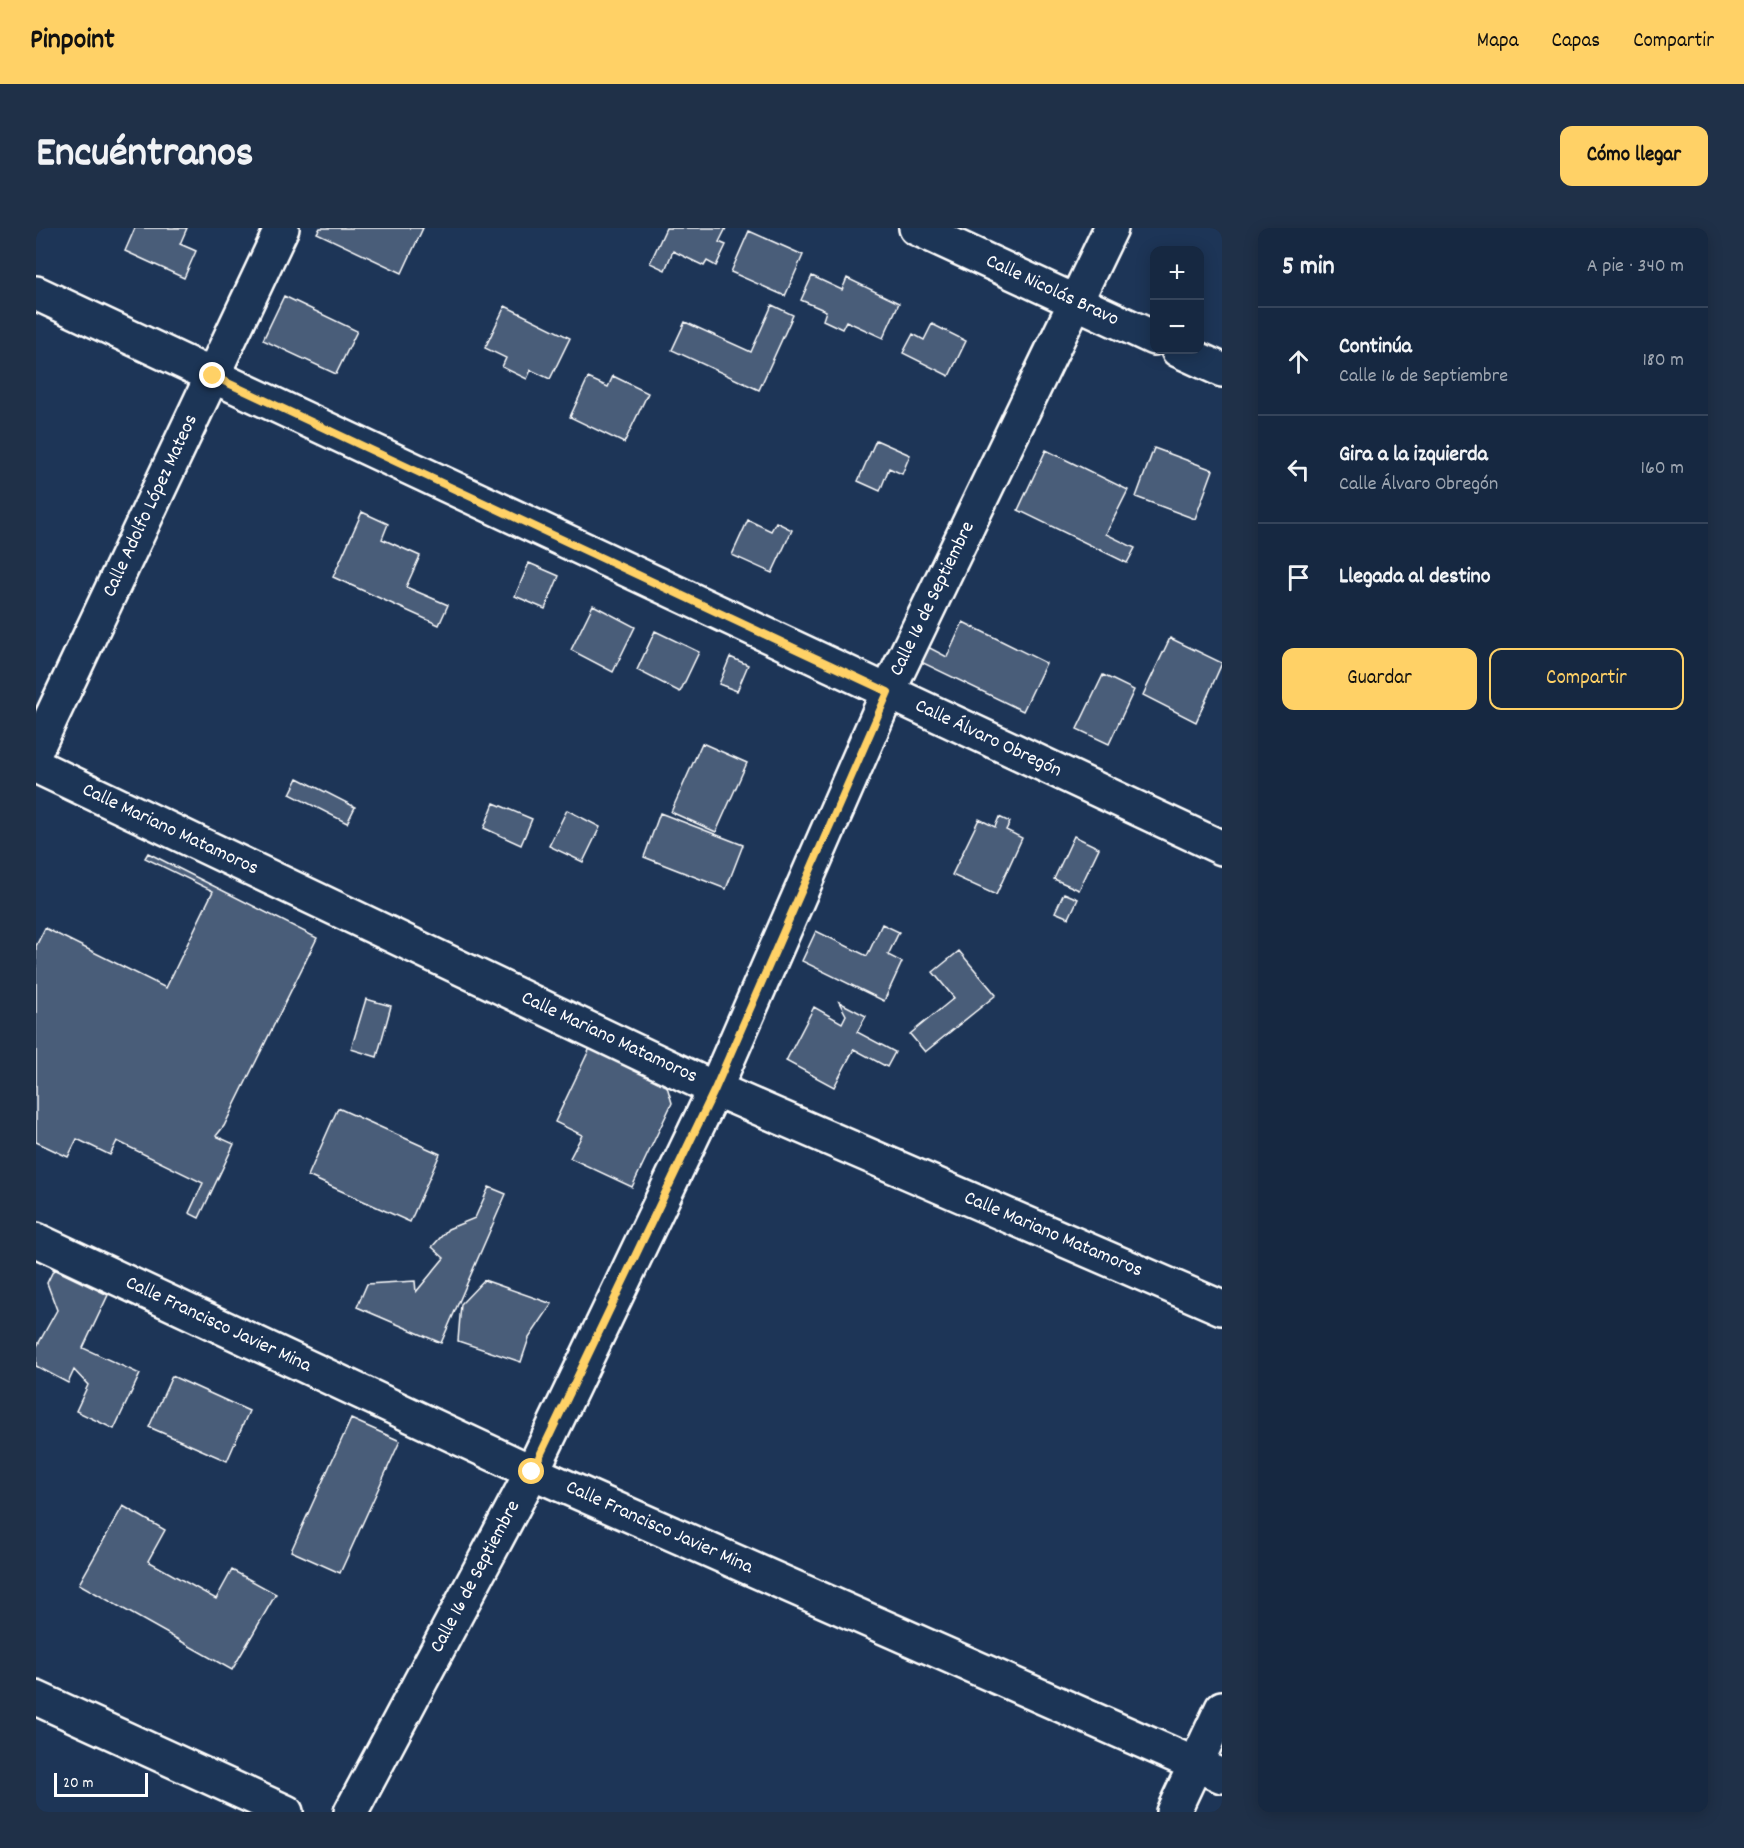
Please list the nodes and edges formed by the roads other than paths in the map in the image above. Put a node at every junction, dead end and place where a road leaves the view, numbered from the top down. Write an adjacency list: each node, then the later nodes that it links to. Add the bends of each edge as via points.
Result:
1 (282, 228): 9 (street, Calle Adolfo López Mateos)
2 (916, 228): 5 (street, Calle Nicolás Bravo)
3 (1111, 228): 5 (street, Calle 16 de Septiembre)
4 (36, 293): 9 (street, Calle Álvaro Obregón)
5 (1075, 302): 6 (street, Calle Nicolás Bravo); 10 (street, Calle 16 de Septiembre)
6 (1150, 336)
7 (1187, 354): 8 (street)
8 (1222, 370)
9 (213, 376): 10 (street, Calle Álvaro Obregón); 11 (street, Calle Adolfo López Mateos)
10 (888, 692): 13 (street, Calle Álvaro Obregón); 14 (street, Calle 16 de Septiembre)
11 (36, 750)
12 (36, 766): 14 (street, Calle Mariano Matamoros)
13 (1222, 848)
14 (715, 1089): 16 (street, Calle Mariano Matamoros); 17 (street, Calle 16 de Septiembre)
15 (36, 1240): 17 (street, Calle Francisco Javier Mina)
16 (1222, 1308)
17 (532, 1472): 20 (street, Calle Francisco Javier Mina); 22 (street, Calle 16 de Septiembre)
18 (36, 1698): 21 (street)
19 (1222, 1708): 20 (street)
20 (1209, 1770): 23 (street)
21 (286, 1812)
22 (351, 1812)
23 (1173, 1812)

